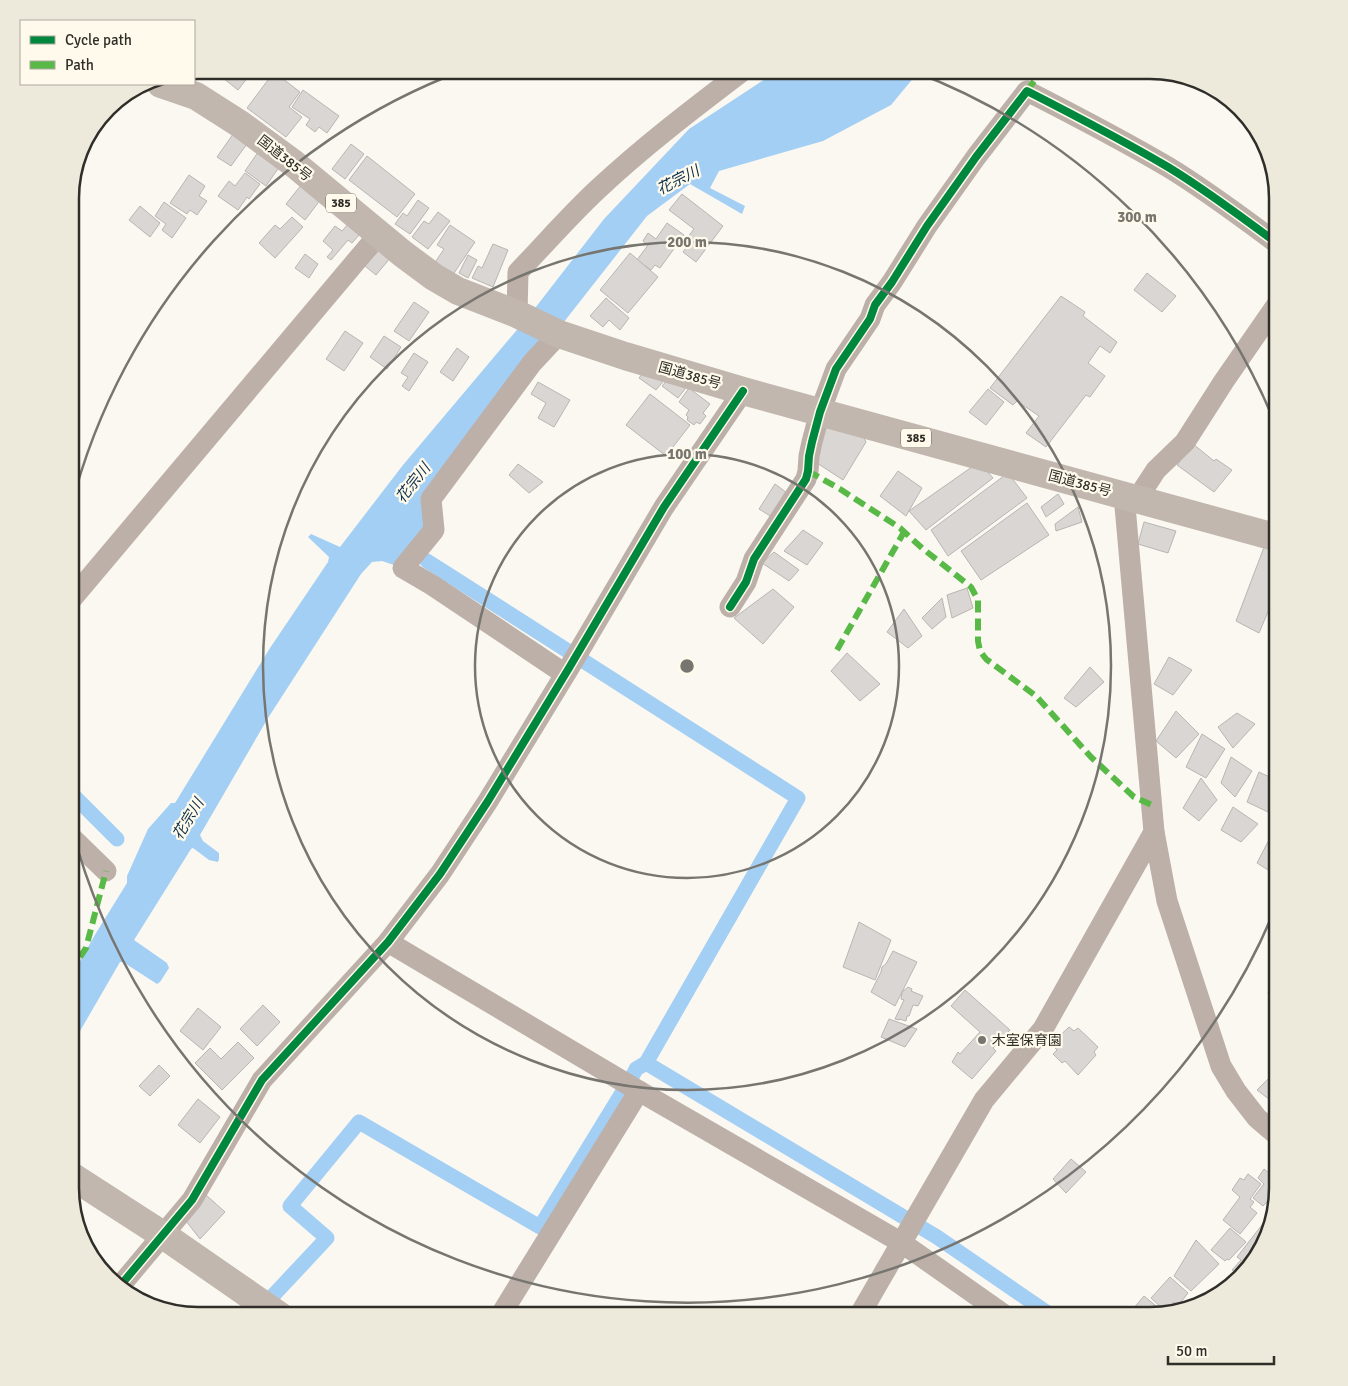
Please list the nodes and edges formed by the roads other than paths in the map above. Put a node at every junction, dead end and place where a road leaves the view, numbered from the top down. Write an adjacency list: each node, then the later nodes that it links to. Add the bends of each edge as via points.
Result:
1 (732, 79): 5 (street, via 686,113 597,189 525,264 518,272)
2 (164, 85): 3 (highway, 国道385号 / 385, via 196,96 240,124)
3 (379, 234): 5 (highway, 国道385号 / 385, via 434,277 458,291); 12 (street)
4 (1269, 237): 9 (street, via 1169,168 1026,90 932,218 875,305 870,319 836,369)
5 (520, 316): 7 (highway, 国道385号 / 385)
6 (1269, 316): 10 (street, via 1186,442)
7 (557, 333): 8 (highway, 国道385号 / 385); 14 (street, via 431,499 434,530 403,568)
8 (743, 390): 9 (highway, 国道385号 / 385); 14 (street, via 664,507)
9 (820, 412): 10 (highway, 国道385号 / 385); 13 (street, via 806,479 754,559 746,582)
10 (1131, 497): 11 (highway, 国道385号 / 385); 15 (street)
11 (1269, 535)
12 (79, 590)
13 (730, 607)
14 (571, 665): 18 (street, via 440,874)
15 (1154, 832): 20 (street, via 1167,901 1221,1066 1241,1098); 22 (street, via 1043,1029 984,1100)
16 (79, 845): 17 (street)
17 (106, 871)
18 (388, 942): 19 (street); 23 (street, via 262,1080 192,1200)
19 (639, 1091): 22 (street); 26 (street)
20 (1269, 1128)
21 (79, 1181): 23 (highway)
22 (909, 1229): 27 (street); 28 (street)
23 (163, 1235): 24 (street); 25 (highway)
24 (124, 1281)
25 (266, 1307)
26 (506, 1307)
27 (864, 1307)
28 (996, 1307)

